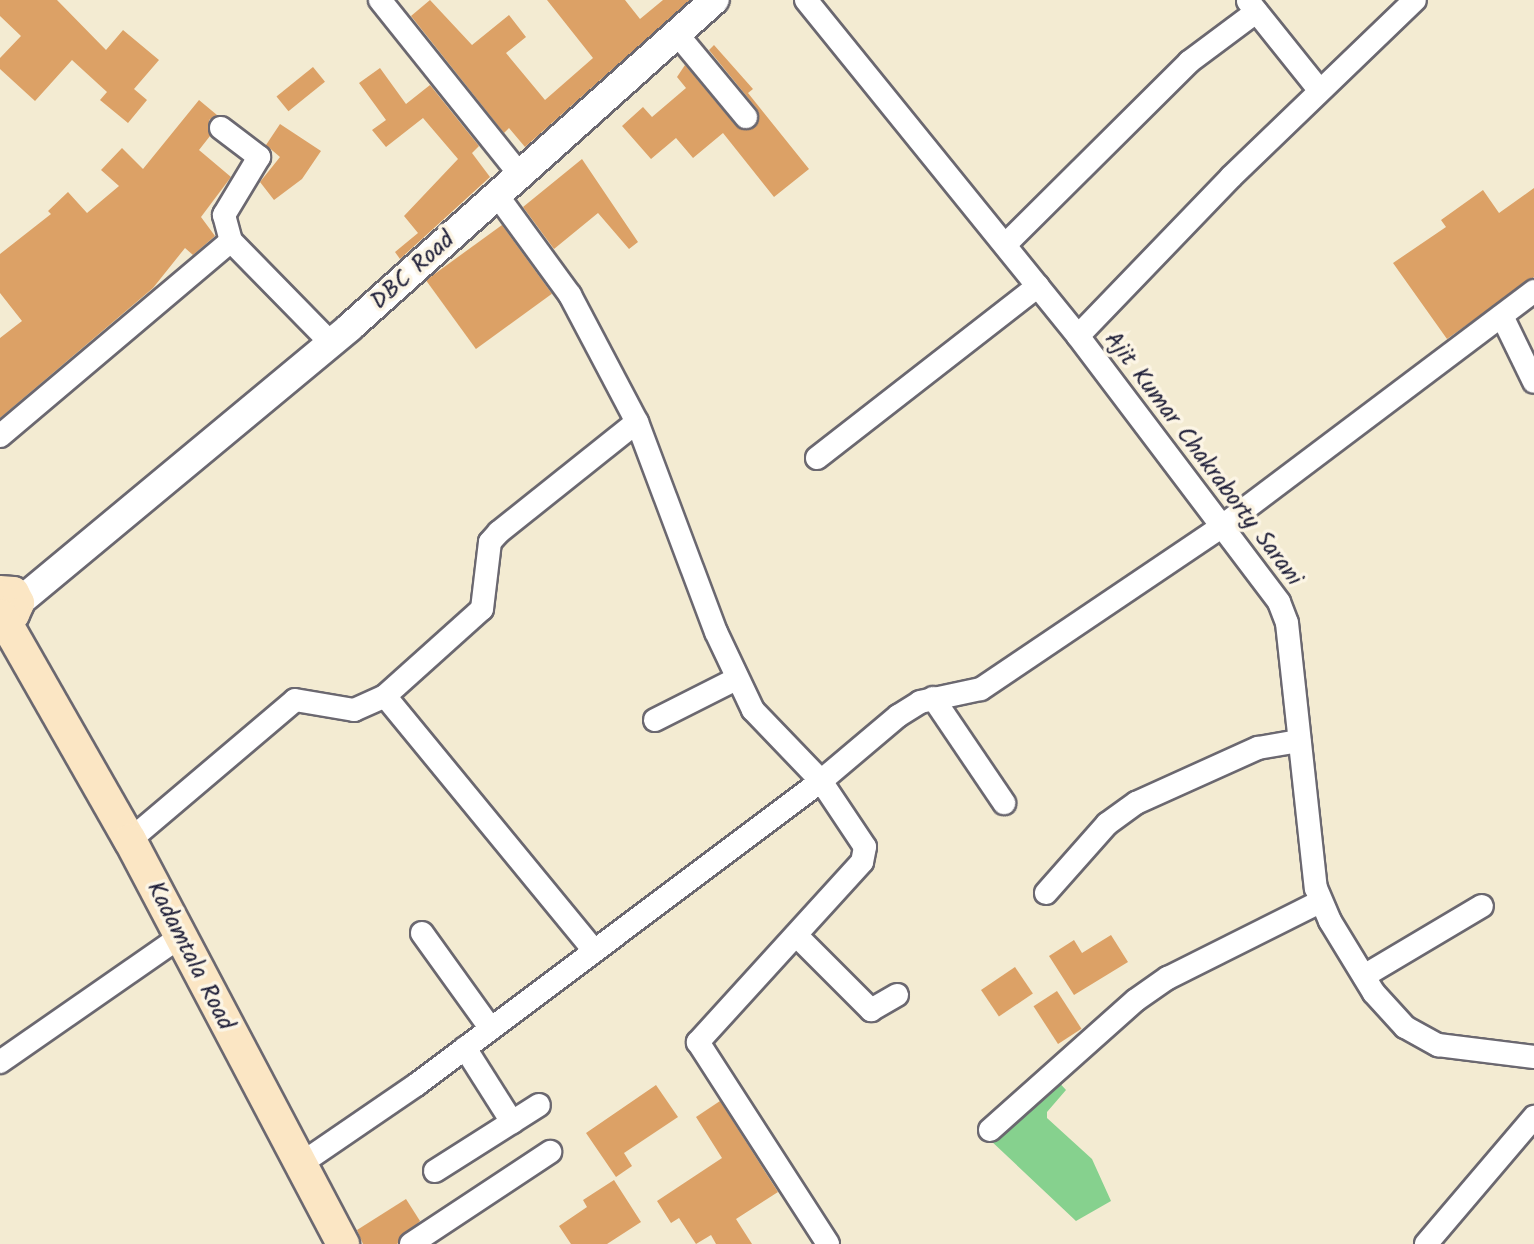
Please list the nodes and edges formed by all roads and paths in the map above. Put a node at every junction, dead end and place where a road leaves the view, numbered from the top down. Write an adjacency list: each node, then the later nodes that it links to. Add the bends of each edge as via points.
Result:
1 (380, 0): 10 (street)
2 (715, 0): 6 (street, DBC Road)
3 (806, 0): 13 (street, Ajit Kumar Chakraborty Sarani)
4 (1415, 0): 7 (street)
5 (1252, 6): 7 (street); 13 (street)
6 (677, 34): 8 (street); 10 (street, DBC Road)
7 (1320, 91): 17 (street)
8 (746, 117)
9 (221, 128): 12 (street, via 259,157 224,215)
10 (520, 175): 11 (street, DBC Road)
11 (497, 195): 18 (street, DBC Road); 20 (street, via 570,295)
12 (231, 241): 18 (street); 21 (street)
13 (1005, 245): 14 (street, Ajit Kumar Chakraborty Sarani)
14 (1038, 286): 17 (street, Ajit Kumar Chakraborty Sarani); 22 (street)
15 (1534, 291): 16 (street)
16 (1502, 316): 19 (street); 23 (street)
17 (1078, 336): 23 (street, Ajit Kumar Chakraborty Sarani)
18 (331, 343): 24 (street, DBC Road, via 101,531)
19 (1534, 382)
20 (637, 422): 25 (street); 26 (street, via 499,532 488,552 488,591 482,609)
21 (0, 436)
22 (817, 458)
23 (1221, 527): 27 (street, via 981,689); 29 (street, Ajit Kumar Chakraborty Sarani, via 1282,608)
24 (8, 599): 32 (main road, Kadamtala Road, via 35,669)
25 (736, 679): 28 (street); 30 (street, via 763,724)
26 (385, 696): 32 (street, via 354,710 295,700); 39 (street)
27 (933, 698): 30 (street, via 898,716); 31 (street)
28 (655, 720)
29 (1299, 741): 33 (street, via 1258,748 1136,803 1107,824); 34 (street, Ajit Kumar Chakraborty Sarani)
30 (821, 781): 37 (street, via 866,855); 39 (street)
31 (1004, 803)
32 (130, 840): 38 (main road, Kadamtala Road)
33 (1046, 893)
34 (1320, 902): 40 (street, Ajit Kumar Chakraborty Sarani); 49 (street, via 1146,992)
35 (1482, 906): 40 (street)
36 (422, 933): 42 (street)
37 (797, 936): 41 (street, via 871,1010); 55 (street, via 698,1042)
38 (180, 937): 45 (street); 51 (main road, Kadamtala Road)
39 (594, 950): 42 (street)
40 (1364, 976): 44 (street, Ajit Kumar Chakraborty Sarani, via 1391,1013 1418,1036 1438,1045)
41 (897, 995)
42 (491, 1029): 43 (street)
43 (465, 1048): 48 (street); 51 (street)
44 (1534, 1057)
45 (0, 1062)
46 (539, 1105): 48 (street)
47 (1534, 1117): 56 (street)
48 (512, 1122): 52 (street)
49 (990, 1130)
50 (550, 1152): 54 (street)
51 (299, 1165): 53 (main road, Kadamtala Road)
52 (435, 1171)
53 (343, 1244)
54 (411, 1244)
55 (828, 1244)
56 (1426, 1244)

